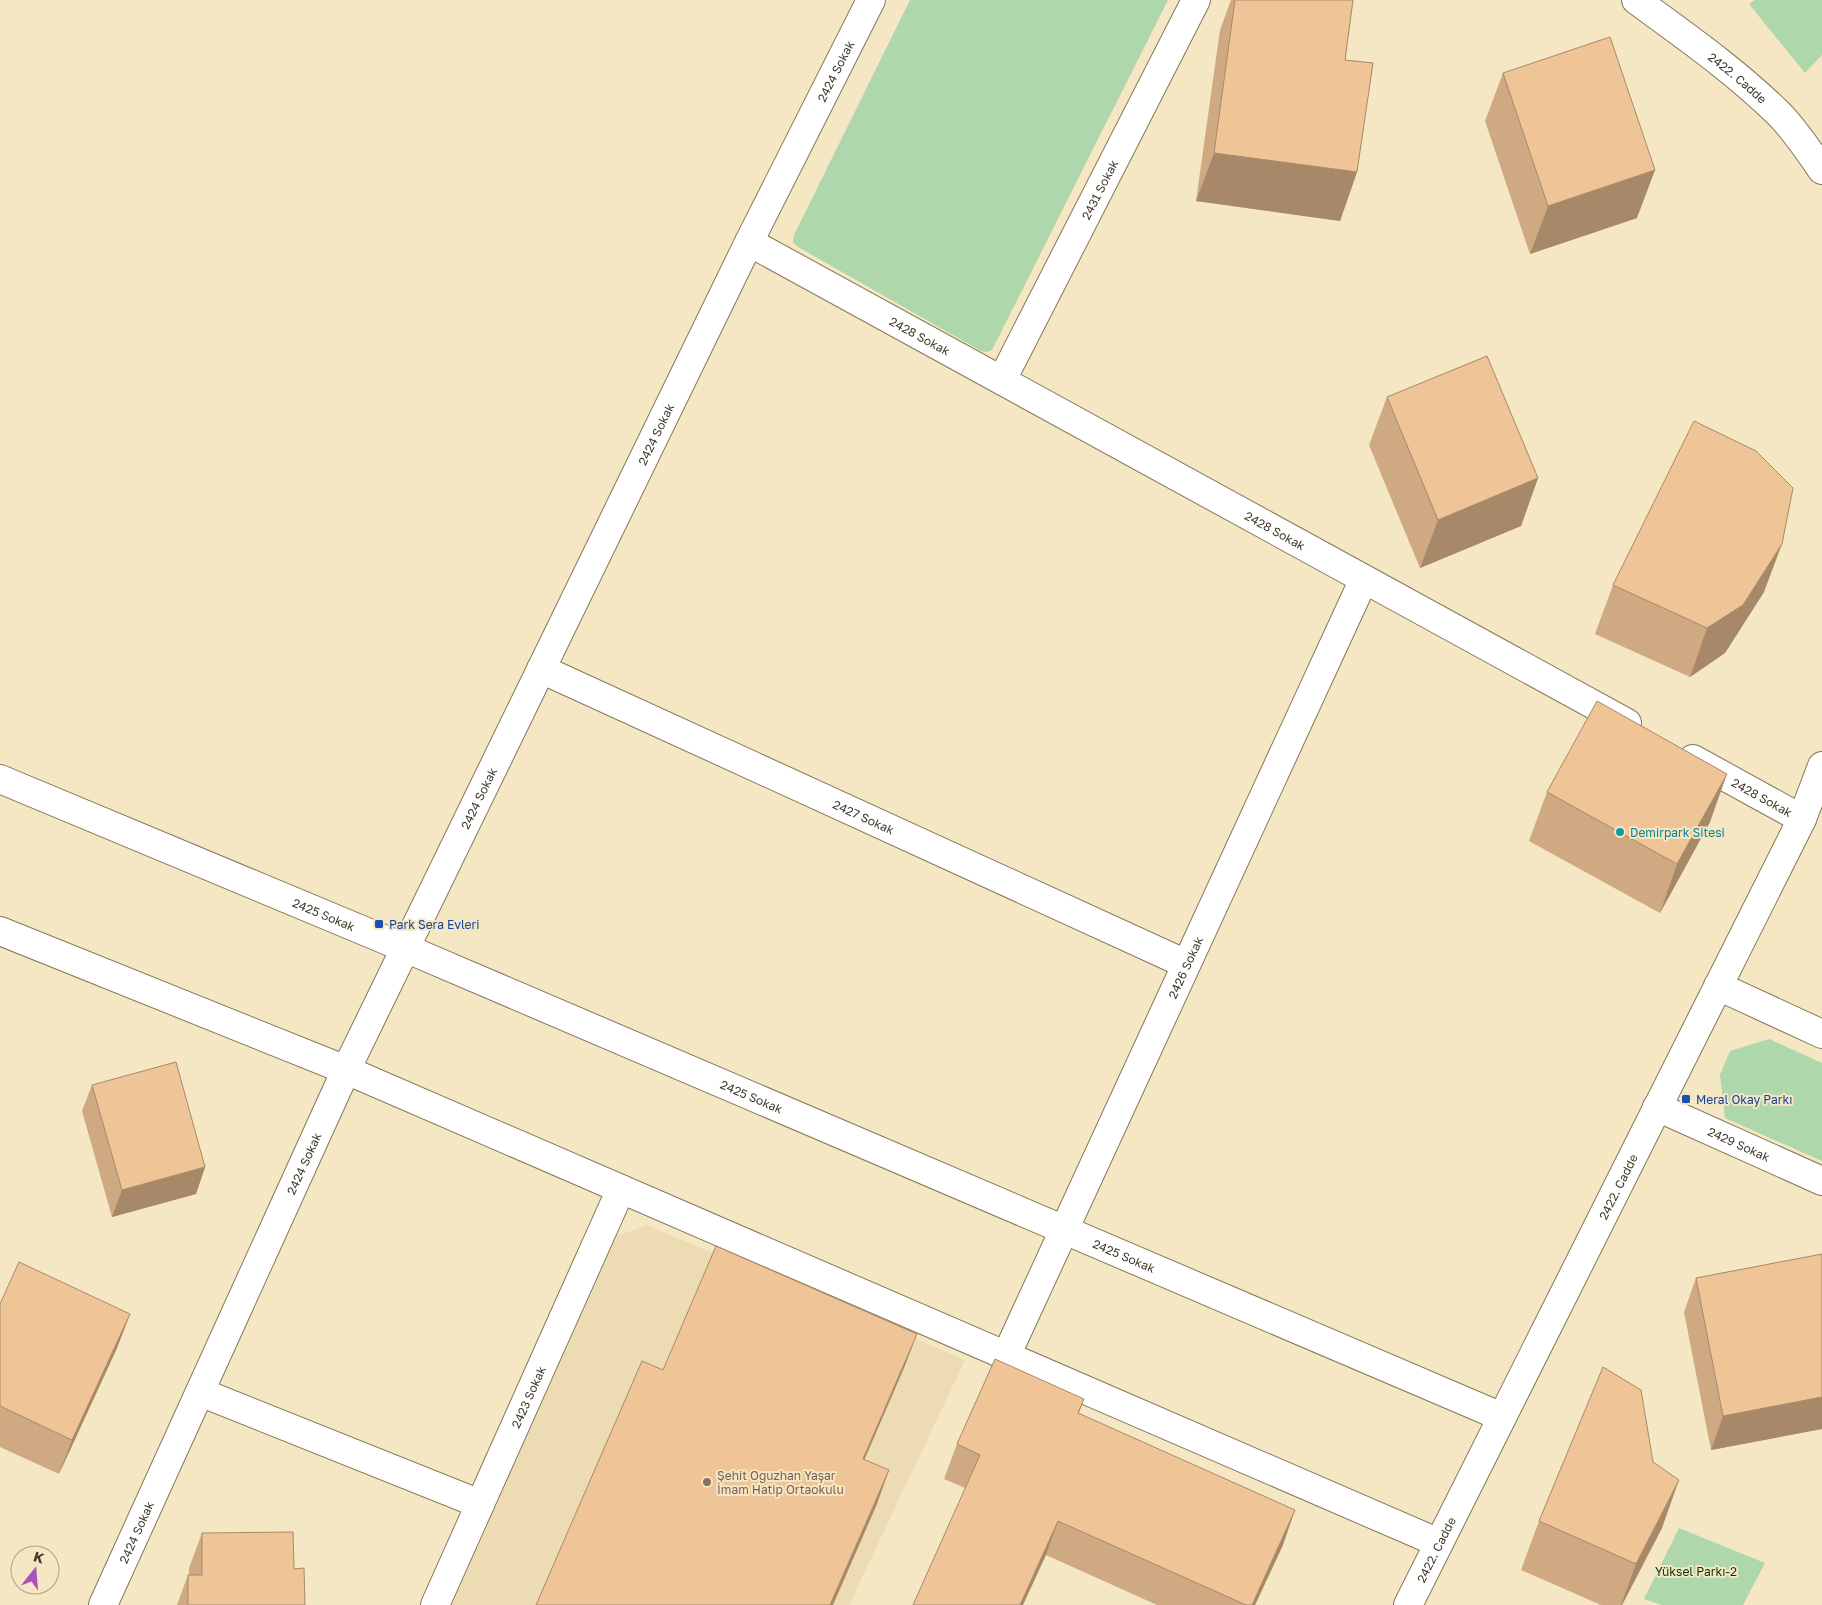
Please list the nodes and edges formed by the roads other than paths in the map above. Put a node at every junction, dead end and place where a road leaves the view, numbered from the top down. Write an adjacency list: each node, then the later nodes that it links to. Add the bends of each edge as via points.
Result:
1 (871, 0): 5 (street, 2424 Sokak)
2 (1196, 0): 6 (street, 2431 Sokak)
3 (1636, 0): 4 (street, 2422. Cadde, via 1729,68 1773,108)
4 (1822, 170)
5 (749, 242): 6 (street, 2428 Sokak); 8 (street, 2424 Sokak)
6 (1002, 380): 7 (street, 2428 Sokak)
7 (1364, 579): 11 (street, 2428 Sokak); 14 (street, 2426 Sokak)
8 (541, 669): 13 (street, 2424 Sokak); 14 (street, 2427 Sokak)
9 (1822, 766): 11 (street, 2422. Cadde)
10 (0, 779): 13 (street, 2425 Sokak)
11 (1802, 819): 15 (street, 2422. Cadde)
12 (0, 931): 17 (street)
13 (405, 948): 17 (street, 2424 Sokak); 21 (street, 2425 Sokak)
14 (1186, 964): 21 (street, 2426 Sokak)
15 (1718, 986): 16 (street); 18 (street, 2422. Cadde)
16 (1822, 1034)
17 (346, 1070): 20 (street); 23 (street, 2424 Sokak)
18 (1657, 1107): 19 (street, 2429 Sokak); 24 (street, 2422. Cadde)
19 (1822, 1181)
20 (621, 1189): 22 (street); 25 (street, 2423 Sokak)
21 (1064, 1229): 22 (street, 2426 Sokak); 24 (street, 2425 Sokak)
22 (1006, 1356): 26 (street)
23 (200, 1392): 25 (street); 27 (street, 2424 Sokak)
24 (1502, 1417): 26 (street, 2422. Cadde)
25 (480, 1504): 28 (street, 2423 Sokak)
26 (1439, 1543): 29 (street, 2422. Cadde)
27 (103, 1605)
28 (435, 1605)
29 (1408, 1605)

